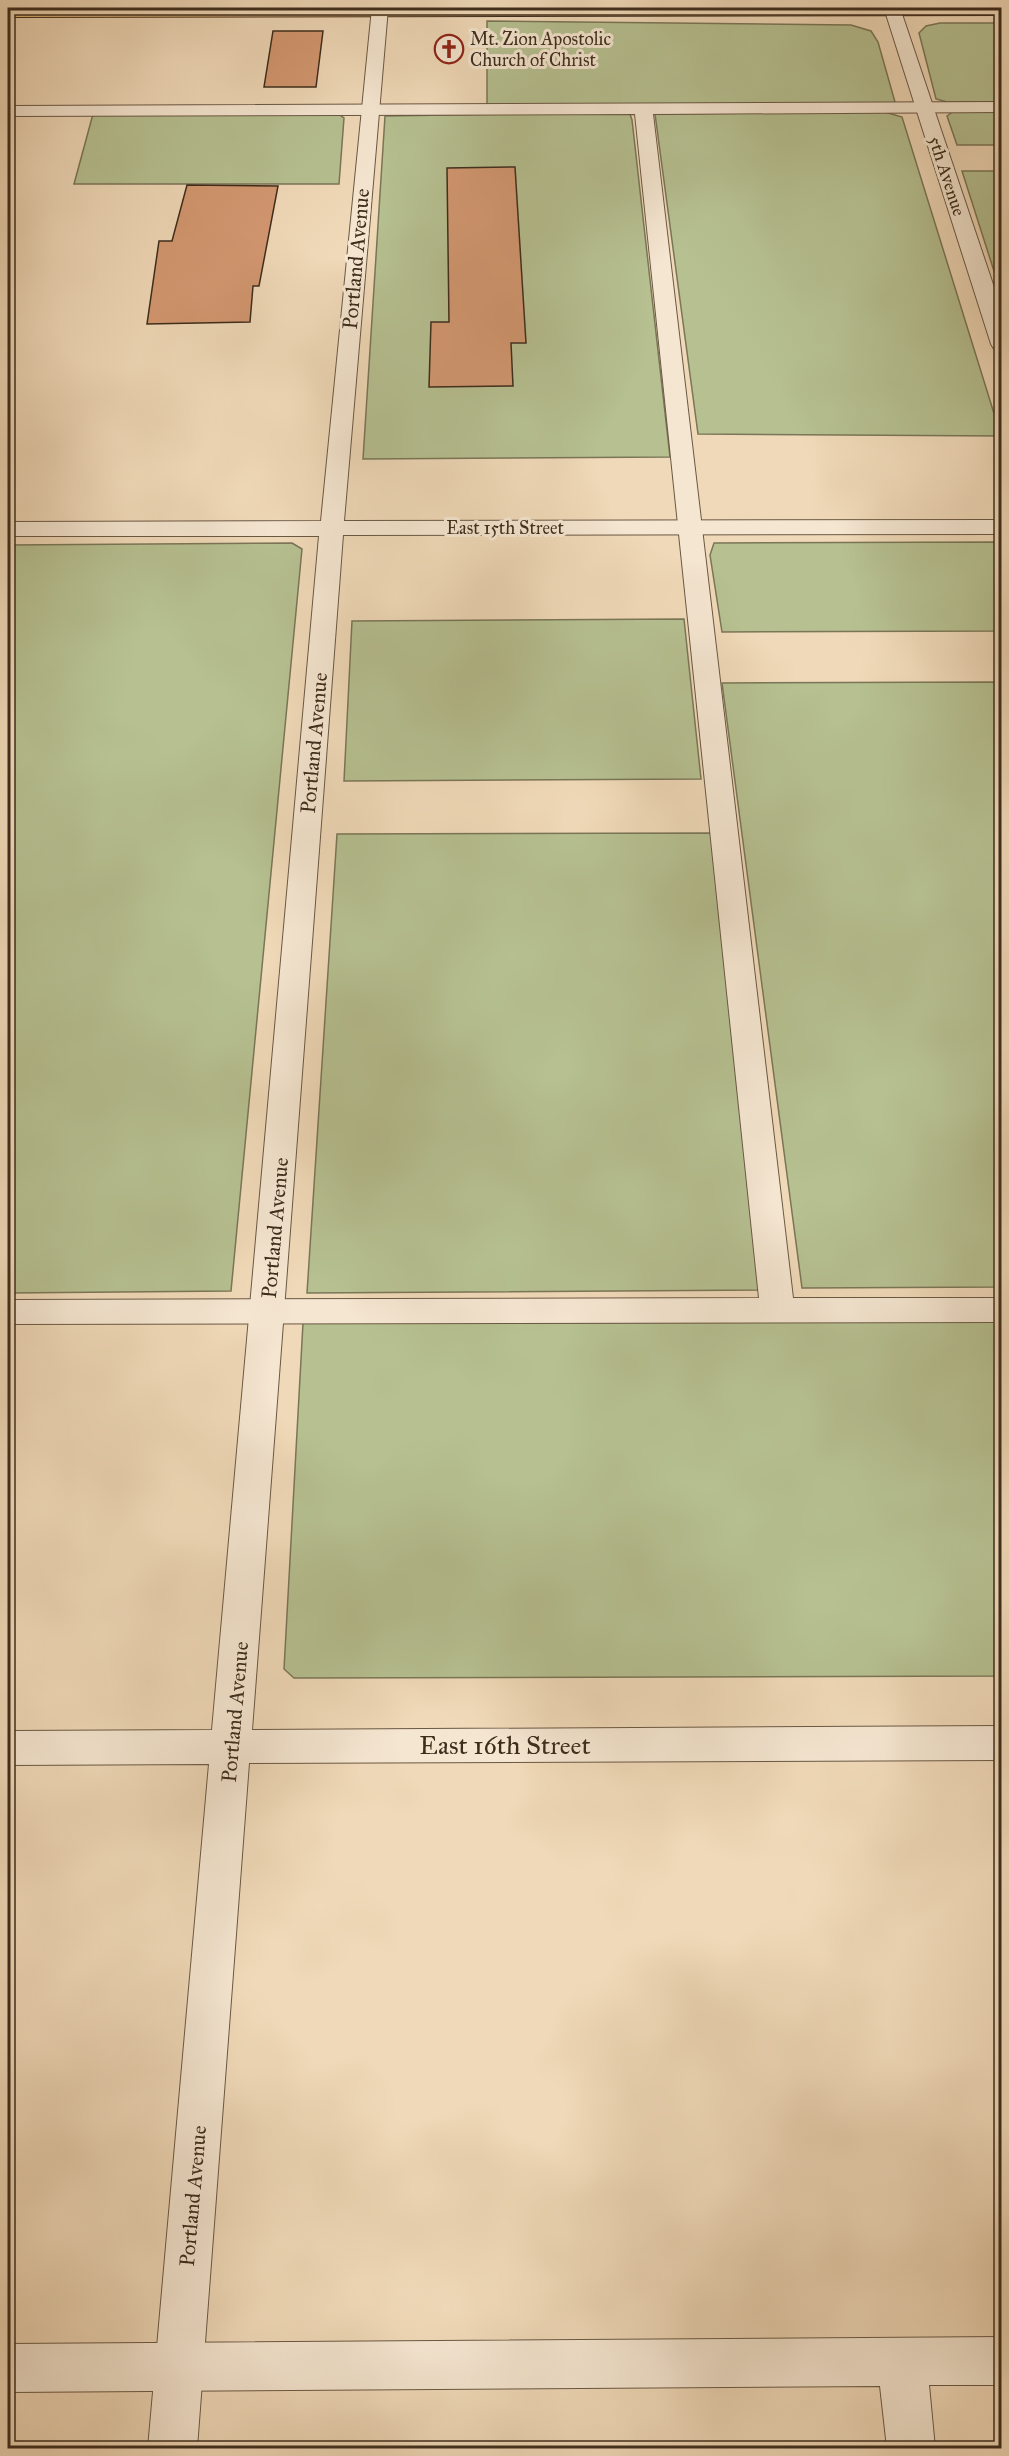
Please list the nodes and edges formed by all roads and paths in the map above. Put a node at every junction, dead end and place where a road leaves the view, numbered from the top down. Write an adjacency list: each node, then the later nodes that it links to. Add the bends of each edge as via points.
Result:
1 (380, 9): 2 (main road); 4 (main road); 8 (street, Portland Avenue)
2 (892, 9): 3 (main road); 5 (street, 5th Avenue)
3 (1002, 10)
4 (8, 12)
5 (924, 107): 6 (street); 7 (street); 10 (street, 5th Avenue)
6 (1002, 107)
7 (643, 108): 8 (street); 11 (street)
8 (369, 110): 9 (street); 13 (street, Portland Avenue)
9 (8, 111)
10 (1002, 344)
11 (689, 527): 12 (street, East 15th Street); 13 (street, East 15th Street); 18 (street)
12 (1002, 527)
13 (332, 528): 14 (street, East 15th Street); 17 (street, Portland Avenue)
14 (8, 529)
15 (1002, 1310): 18 (street)
16 (8, 1312): 17 (street)
17 (268, 1312): 18 (street); 20 (street, Portland Avenue)
18 (778, 1312)
19 (1002, 1743): 20 (street, East 16th Street)
20 (232, 1747): 21 (street, East 16th Street); 24 (street, Portland Avenue)
21 (8, 1748)
22 (1002, 2361): 23 (street)
23 (902, 2362): 24 (street); 27 (street)
24 (179, 2366): 25 (street); 26 (street, Portland Avenue)
25 (8, 2368)
26 (172, 2448)
27 (911, 2448)

